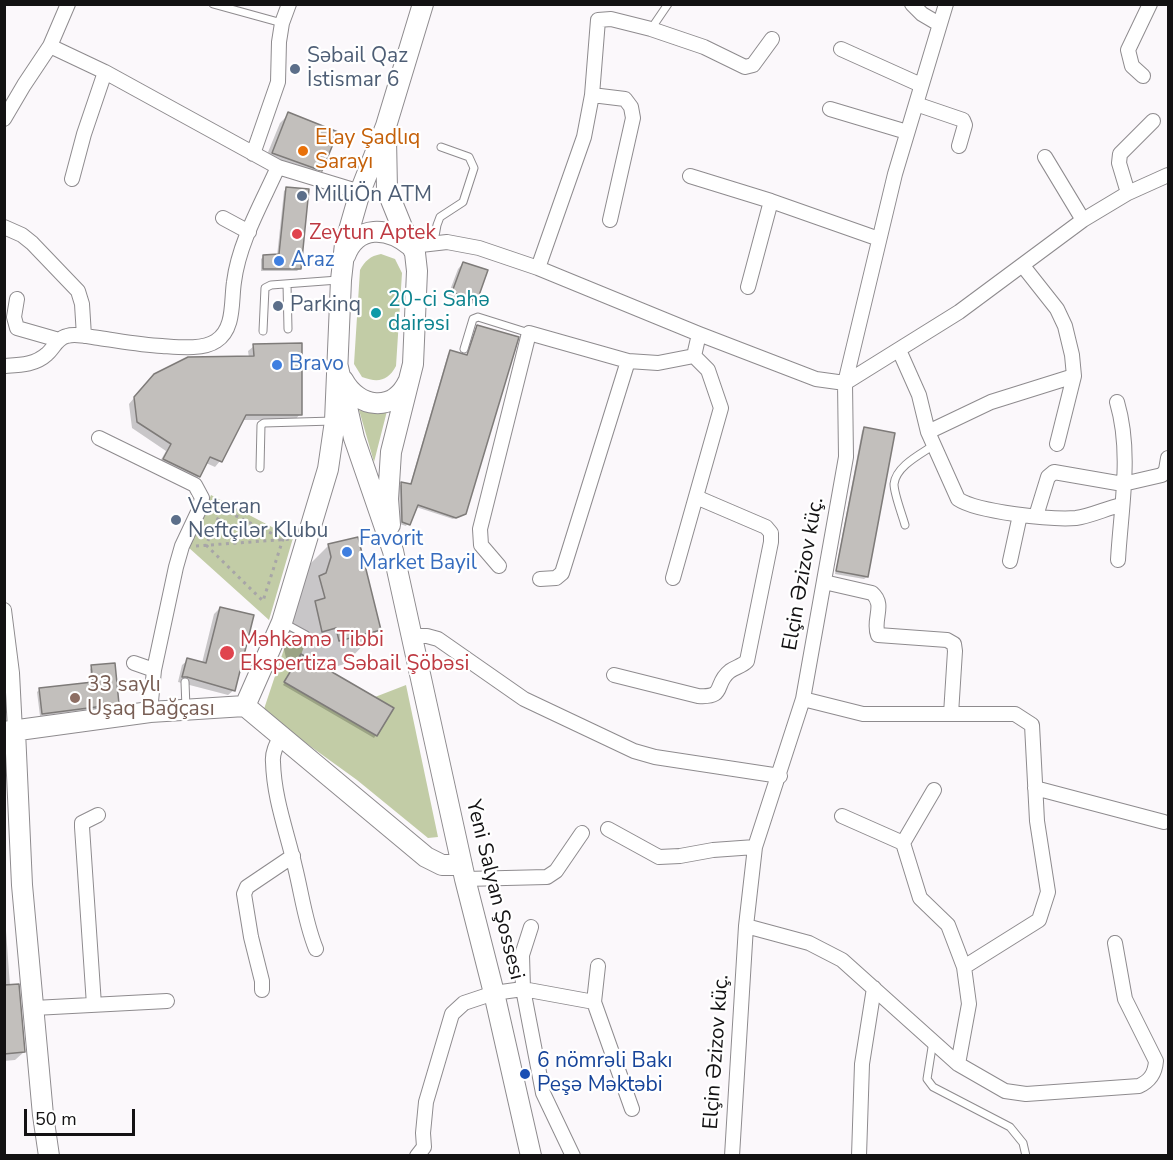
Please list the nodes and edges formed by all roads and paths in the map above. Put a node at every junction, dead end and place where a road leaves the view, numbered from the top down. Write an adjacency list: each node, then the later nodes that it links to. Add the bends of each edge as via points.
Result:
1 (68, 4): 13 (street)
2 (213, 4): 9 (lane)
3 (289, 4): 9 (street)
4 (423, 4): 23 (main road)
5 (668, 4): 11 (lane)
6 (912, 4): 10 (street)
7 (946, 4): 10 (street, Elçin Əzizov küç.)
8 (1150, 4): 16 (street, via 1128,50 1132,66)
9 (282, 23): 27 (street, via 278,82)
10 (939, 24): 17 (street, Elçin Əzizov küç.)
11 (651, 29): 12 (street, via 704,47 745,67 753,65); 18 (street, via 611,19 598,20)
12 (772, 39)
13 (51, 46): 15 (street); 21 (street)
14 (841, 49): 17 (street)
15 (105, 72): 27 (street); 32 (street)
16 (1143, 76)
17 (921, 85): 19 (street, Elçin Əzizov küç.)
18 (592, 95): 37 (street, via 625,99 633,118); 45 (street, via 584,136)
19 (916, 104): 24 (street, Elçin Əzizov küç.); 25 (street, via 963,120)
20 (830, 108): 24 (street)
21 (4, 119)
22 (1153, 121): 34 (street, via 1120,154)
23 (386, 126): 33 (main road); 43 (main road, via 387,190)
24 (908, 132): 41 (street, Elçin Əzizov küç.)
25 (959, 146)
26 (441, 147): 42 (lane, via 469,158 474,168 463,202 440,217)
27 (253, 154): 29 (street)
28 (1045, 157): 38 (street)
29 (278, 167): 33 (street); 40 (street)
30 (1168, 175): 34 (street)
31 (690, 176): 35 (street)
32 (72, 179)
33 (360, 192): 46 (main road, via 349,226)
34 (1128, 193): 38 (street)
35 (771, 201): 41 (street); 48 (street)
36 (223, 218): 40 (street)
37 (610, 220)
38 (1083, 220): 44 (street)
39 (4, 227): 54 (street, via 32,243 78,291)
40 (249, 232): 54 (street, via 234,281 225,333 216,341 207,345 163,346)
41 (879, 239): 64 (street, Elçin Əzizov küç.)
42 (434, 242): 43 (street); 45 (street, via 463,244)
43 (412, 246): 46 (main road, via 388,232 367,233 349,247); 62 (main road, via 417,271)
44 (1023, 266): 57 (street); 63 (street, via 1057,309 1065,326)
45 (538, 268): 53 (street)
46 (341, 274): 47 (lane); 60 (main road)
47 (287, 284): 50 (lane); 51 (lane, via 265,288)
48 (748, 287)
49 (17, 299): 55 (street, via 17,328)
50 (288, 329)
51 (263, 331)
52 (530, 333): 56 (lane, via 478,317 470,324); 59 (street); 87 (street, via 480,529 481,545)
53 (699, 334): 58 (street); 64 (street, via 816,379)
54 (84, 336): 55 (street)
55 (59, 340): 61 (street, via 39,360)
56 (464, 350)
57 (899, 350): 64 (street); 68 (street, via 919,395)
58 (694, 356): 59 (street, via 658,363); 73 (street, via 708,370 721,408)
59 (628, 361): 89 (street, via 562,573 556,578)
60 (337, 363): 62 (main road, via 349,390 364,402 374,404 396,397); 66 (main road); 84 (main road, via 354,438)
61 (5, 366)
62 (411, 375): 84 (main road, via 391,452 388,499)
63 (1074, 376): 68 (street, via 991,402); 69 (street)
64 (844, 383): 90 (street, Elçin Əzizov küç., via 846,457)
65 (1117, 402): 72 (street, via 1126,454)
66 (335, 421): 71 (lane, via 264,423); 92 (main road, via 328,469)
67 (99, 438): 96 (street, via 195,484 202,498 176,567)
68 (931, 438): 77 (street, via 958,499 967,505); 79 (lane, via 897,474 894,484)
69 (1057, 444)
70 (1168, 458): 72 (street, via 1162,475)
71 (260, 468)
72 (1123, 484): 75 (street); 78 (street, via 1054,472 1048,477)
73 (696, 497): 88 (street); 98 (street, via 766,527 771,533 747,660 729,672 712,697)
74 (225, 502): 76 (path)
75 (1121, 505): 78 (street, via 1077,518); 85 (street)
76 (222, 509): 81 (path); 82 (path)
77 (1020, 515): 78 (street); 86 (street)
78 (1036, 516)
79 (905, 525)
80 (293, 538): 81 (path)
81 (283, 539): 82 (path); 82 (path, via 262,601)
82 (206, 545): 83 (path)
83 (188, 547)
84 (393, 551): 94 (main road, Yeni Salyan Şossesi)
85 (1118, 560)
86 (1010, 561)
87 (499, 566)
88 (673, 578)
89 (540, 579)
90 (824, 582): 100 (street, Elçin Əzizov küç.); 104 (street, via 877,597 878,635 947,640 954,644)
91 (4, 610): 97 (street)
92 (282, 622): 93 (lane); 101 (main road)
93 (306, 635)
94 (412, 636): 107 (street, via 438,639 524,699 634,751); 118 (main road, Yeni Salyan Şossesi)
95 (134, 663): 96 (street)
96 (154, 670): 103 (street)
97 (8, 674): 105 (street)
98 (614, 675)
99 (185, 682): 102 (lane)
100 (804, 699): 104 (street, via 863,714); 107 (street, Elçin Əzizov küç.)
101 (245, 706): 102 (main road); 106 (main road)
102 (186, 708): 103 (main road)
103 (150, 712): 105 (main road)
104 (951, 714): 108 (street, via 1015,714 1032,725)
105 (10, 731): 132 (main road)
106 (281, 736): 117 (street, via 272,760 276,799); 118 (main road, via 426,857)
107 (780, 776): 116 (street, Elçin Əzizov küç.)
108 (1035, 788): 112 (street); 124 (street, via 1048,892 1039,920)
109 (934, 790): 115 (street)
110 (98, 815): 131 (street, via 82,823)
111 (842, 816): 115 (street)
112 (1164, 822)
113 (608, 829): 116 (street, via 659,857)
114 (582, 833): 118 (street, via 556,871 547,877)
115 (903, 843): 124 (street, via 920,898 948,925)
116 (755, 847): 119 (street, Elçin Əzizov küç.)
117 (293, 856): 122 (street, via 305,918); 127 (street, via 247,887 244,894)
118 (464, 872): 128 (main road, Yeni Salyan Şossesi)
119 (746, 926): 126 (street, via 809,943 842,960); 140 (street, Elçin Əzizov küç.)
120 (531, 927): 125 (street, via 522,955)
121 (1115, 943): 134 (street, via 1125,999 1156,1061 1146,1082 1139,1086 1026,1094 1005,1091)
122 (316, 949)
123 (598, 966): 130 (street)
124 (964, 967): 134 (street, via 969,1004)
125 (523, 988): 128 (street); 130 (street); 139 (street, via 543,1093)
126 (874, 988): 133 (street); 141 (street, via 862,1064)
127 (262, 990)
128 (494, 993): 137 (street, via 464,1003 452,1014 426,1101 424,1147); 138 (main road, Yeni Salyan Şossesi)
129 (166, 1001): 131 (street)
130 (594, 1002): 135 (street)
131 (94, 1005): 132 (street)
132 (34, 1008): 136 (main road)
133 (933, 1041): 134 (street); 142 (lane, via 927,1079 933,1087 1010,1127 1023,1143)
134 (958, 1064)
135 (632, 1109)
136 (49, 1155)
137 (417, 1155)
138 (531, 1155)
139 (573, 1155)
140 (732, 1155)
141 (860, 1155)
142 (1026, 1155)

